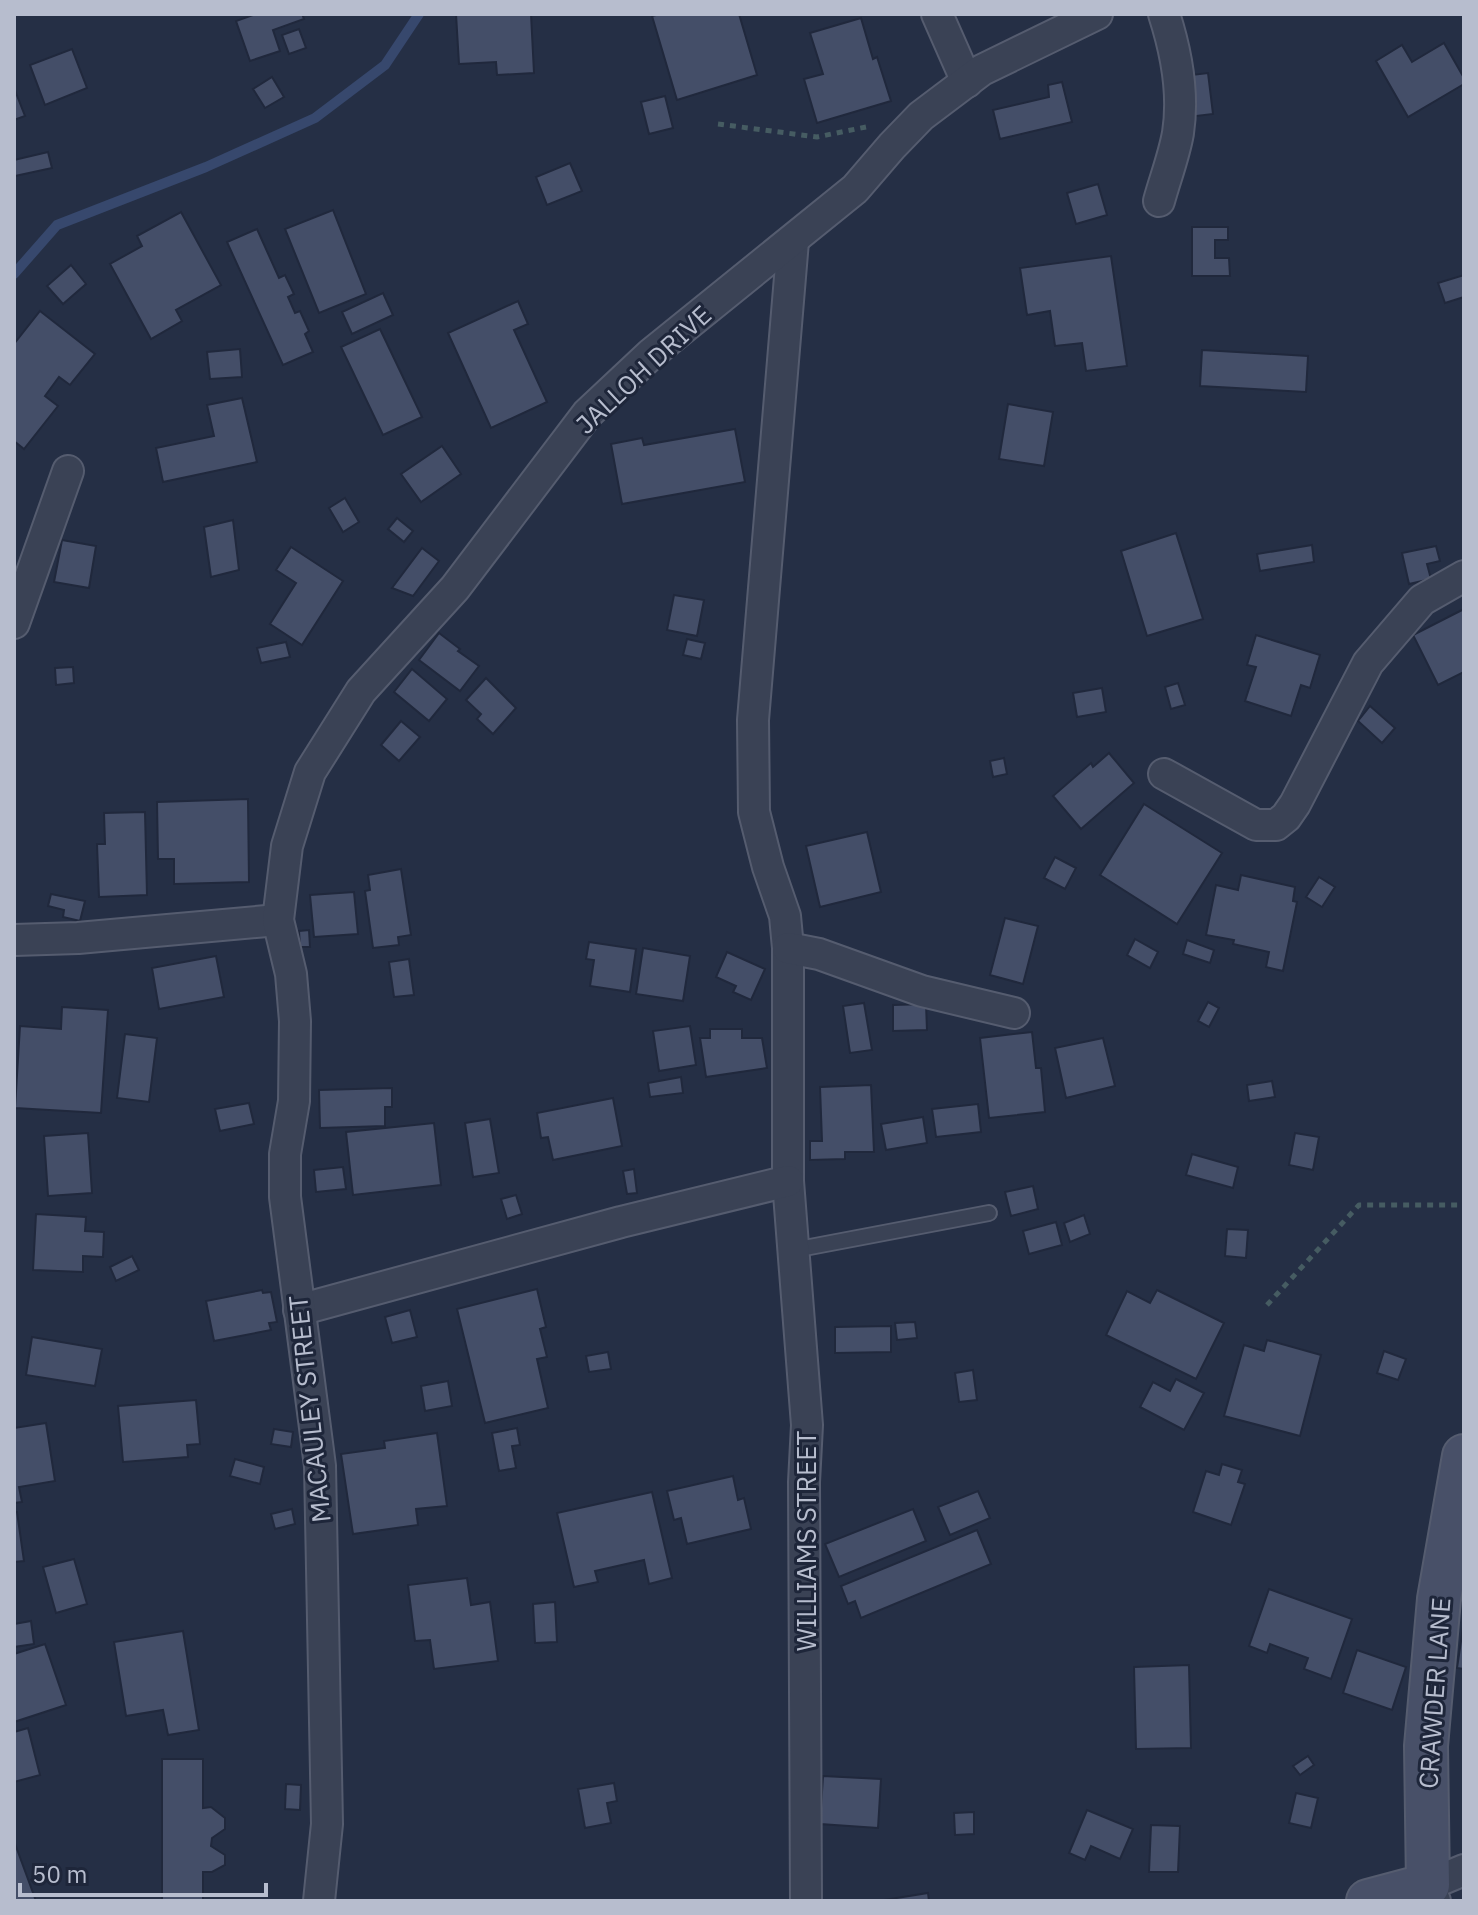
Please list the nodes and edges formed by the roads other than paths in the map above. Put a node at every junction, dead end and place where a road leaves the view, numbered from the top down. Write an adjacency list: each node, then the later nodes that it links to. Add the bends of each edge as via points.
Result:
1 (937, 14): 4 (street)
2 (1097, 14): 4 (street, JALLOH DRIVE)
3 (1164, 14): 5 (street, via 1180,86 1178,132)
4 (967, 82): 6 (street, JALLOH DRIVE, via 921,116 855,189)
5 (1159, 201)
6 (793, 241): 11 (street, JALLOH DRIVE, via 651,354 587,414 455,588 361,691 310,772 287,846); 13 (street, WILLIAMS STREET, via 753,720 754,812 785,916)
7 (68, 471): 9 (street)
8 (1464, 576): 10 (street, via 1422,600 1368,663 1295,804 1276,825 1256,825)
9 (14, 623)
10 (1164, 774)
11 (278, 920): 12 (street); 18 (street, MACAULEY STREET, via 295,1021 285,1197)
12 (14, 940)
13 (788, 948): 14 (street, via 922,991); 15 (street, WILLIAMS STREET)
14 (1014, 1013)
15 (788, 1181): 17 (street, WILLIAMS STREET); 18 (street)
16 (989, 1213): 17 (lane)
17 (794, 1250): 22 (street, WILLIAMS STREET, via 807,1425)
18 (299, 1310): 21 (street, MACAULEY STREET, via 320,1466 327,1824)
19 (1464, 1456): 20 (street, CRAWDER LANE, via 1439,1599 1426,1746)
20 (1442, 1885): 23 (street)
21 (319, 1901)
22 (806, 1901)
23 (1368, 1901)

